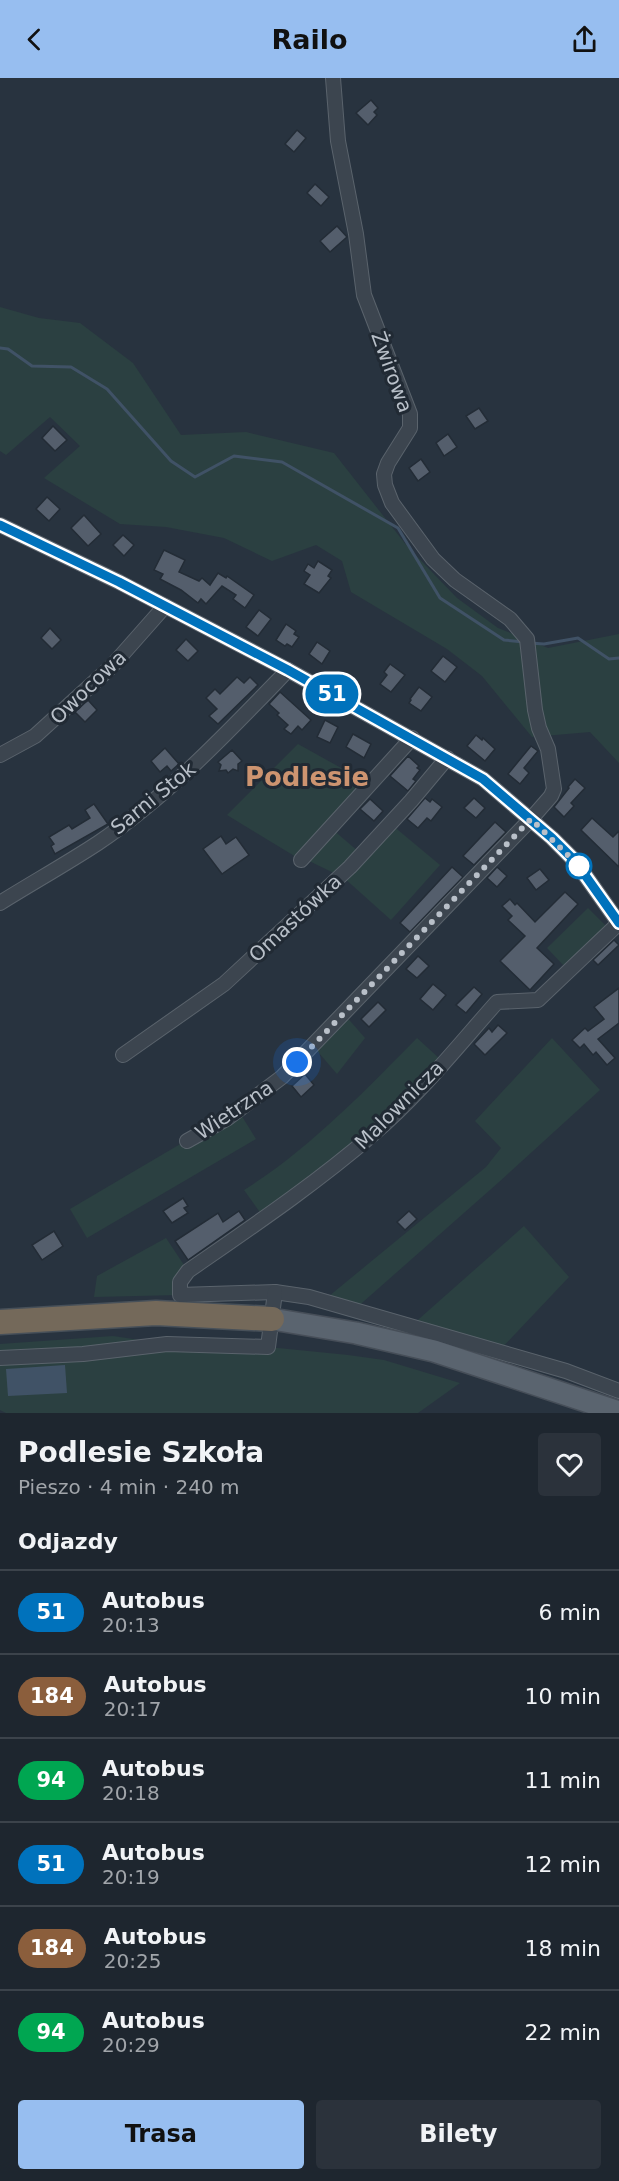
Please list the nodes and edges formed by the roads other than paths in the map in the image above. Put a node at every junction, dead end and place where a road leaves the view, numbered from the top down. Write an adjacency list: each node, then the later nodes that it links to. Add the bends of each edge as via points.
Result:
1 (333, 78): 4 (street, Żwirowa, via 338,141 364,296 410,414 410,428 387,463 385,485 392,503 433,559 455,580 510,618)
2 (0, 525): 3 (street)
3 (165, 606): 5 (street); 7 (street, Owocowa, via 112,666 35,736)
4 (528, 644): 9 (street, Wietrzna, via 535,710 548,749 554,789)
5 (288, 670): 6 (street); 11 (street, Sarni Stok, via 188,771 144,807 99,842)
6 (412, 738): 8 (street); 10 (street)
7 (0, 755)
8 (447, 758): 9 (street, via 483,779); 13 (street, Omastówka, via 350,867 224,984)
9 (531, 819): 12 (street, via 575,861); 14 (street, Wietrzna, via 282,1077 228,1118)
10 (301, 860)
11 (0, 903)
12 (619, 923): 15 (street, Malownicza, via 538,1000 497,1002 374,1134 316,1181 188,1271 180,1282 180,1295)
13 (123, 1055)
14 (187, 1141)
15 (275, 1292): 16 (street); 19 (street, via 309,1297 411,1326 566,1371)
16 (272, 1319): 17 (highway, via 156,1313); 18 (street, via 268,1347 167,1344); 20 (main road, via 434,1351)
17 (0, 1322)
18 (0, 1358)
19 (619, 1391)
20 (619, 1412)

